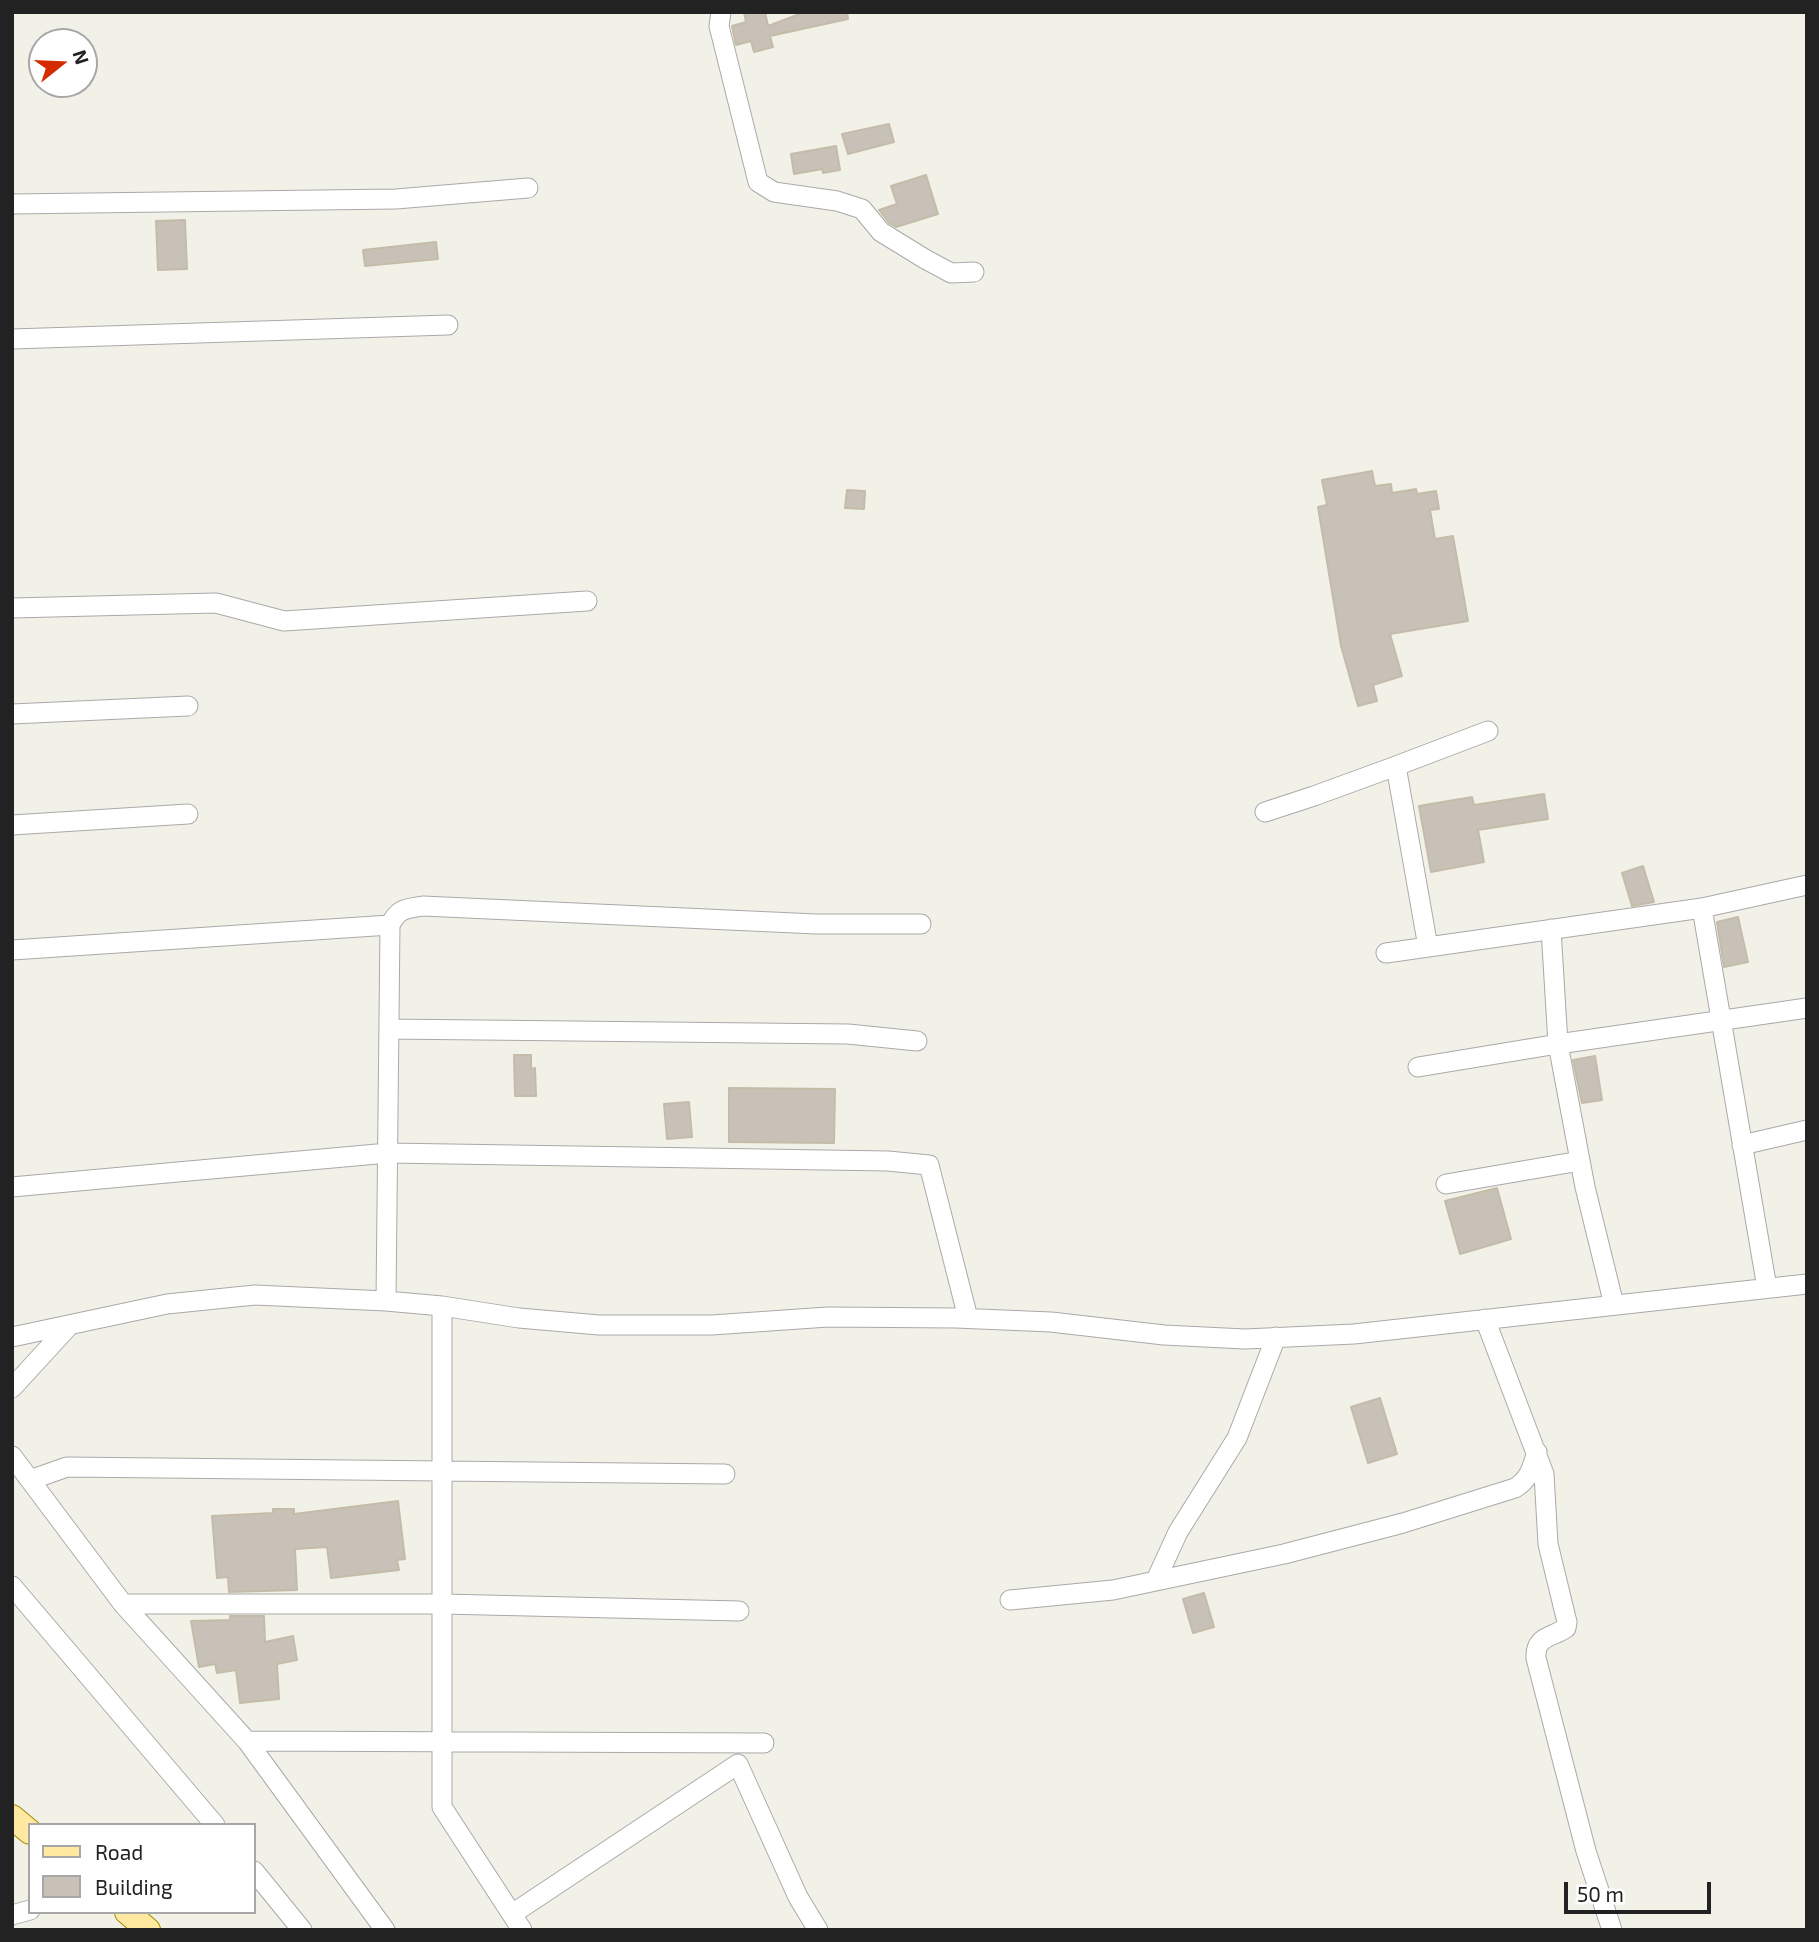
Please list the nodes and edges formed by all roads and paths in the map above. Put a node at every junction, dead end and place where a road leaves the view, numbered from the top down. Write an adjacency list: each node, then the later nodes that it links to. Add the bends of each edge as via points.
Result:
1 (721, 12): 4 (street, via 719,26 758,182 775,192 862,209 881,232 925,259 951,272)
2 (528, 188): 3 (street, via 396,199)
3 (12, 204)
4 (974, 272)
5 (448, 325): 6 (street)
6 (12, 339)
7 (587, 601): 8 (street, via 284,621 216,603)
8 (12, 608)
9 (188, 706): 10 (street)
10 (12, 714)
11 (1488, 731): 12 (street)
12 (1396, 766): 13 (street); 21 (street)
13 (1265, 812)
14 (188, 814): 15 (street)
15 (12, 825)
16 (1807, 885): 17 (street)
17 (1702, 908): 20 (street); 25 (street)
18 (921, 924): 19 (street, via 816,924 423,906 396,914)
19 (390, 925): 22 (street); 26 (street)
20 (1551, 929): 21 (street); 28 (street)
21 (1428, 947): 23 (street)
22 (12, 950)
23 (1386, 953)
24 (1807, 1008): 25 (street)
25 (1721, 1021): 28 (street); 31 (street)
26 (389, 1029): 27 (street, via 848,1034); 32 (street)
27 (917, 1041)
28 (1558, 1044): 29 (street); 33 (street)
29 (1418, 1067)
30 (1807, 1130): 31 (street)
31 (1742, 1145): 37 (street)
32 (388, 1153): 35 (street); 38 (street); 41 (street, via 929,1165)
33 (1580, 1161): 34 (street); 39 (street)
34 (1446, 1184)
35 (12, 1187)
36 (1807, 1284): 37 (street)
37 (1767, 1289): 39 (street)
38 (386, 1301): 40 (street); 43 (street, via 256,1295 167,1304)
39 (1614, 1305): 42 (street)
40 (442, 1306): 41 (street, via 599,1325 712,1325 828,1317); 51 (street)
41 (968, 1318): 45 (street, via 1164,1335)
42 (1485, 1319): 45 (street, via 1354,1334); 49 (street)
43 (68, 1327): 44 (street); 46 (street)
44 (12, 1337)
45 (1276, 1337): 54 (street, via 1237,1438 1178,1532)
46 (50, 1347): 47 (street); 48 (street)
47 (12, 1367)
48 (12, 1388)
49 (1537, 1451): 54 (street, via 1524,1483 1504,1492 1344,1539); 73 (street, via 1547,1494 1548,1544 1567,1622 1566,1628 1538,1643 1536,1658 1586,1851)
50 (12, 1456): 53 (street)
51 (443, 1472): 52 (street); 53 (street, via 67,1467); 58 (street)
52 (725, 1474)
53 (30, 1479): 57 (street)
54 (1156, 1580): 56 (street, via 1113,1590)
55 (12, 1586): 64 (street)
56 (1010, 1600)
57 (123, 1604): 58 (street); 60 (street)
58 (443, 1604): 59 (street); 61 (street)
59 (739, 1611)
60 (247, 1741): 61 (street); 71 (street)
61 (442, 1741): 62 (street); 68 (street, via 442,1807)
62 (764, 1743)
63 (12, 1817): 65 (main road)
64 (213, 1823)
65 (28, 1830)
66 (256, 1873): 70 (street)
67 (129, 1914): 69 (main road)
68 (517, 1922): 72 (street, via 738,1764 798,1897)
69 (148, 1930)
70 (302, 1930)
71 (385, 1930)
72 (818, 1930)
73 (1612, 1930)

